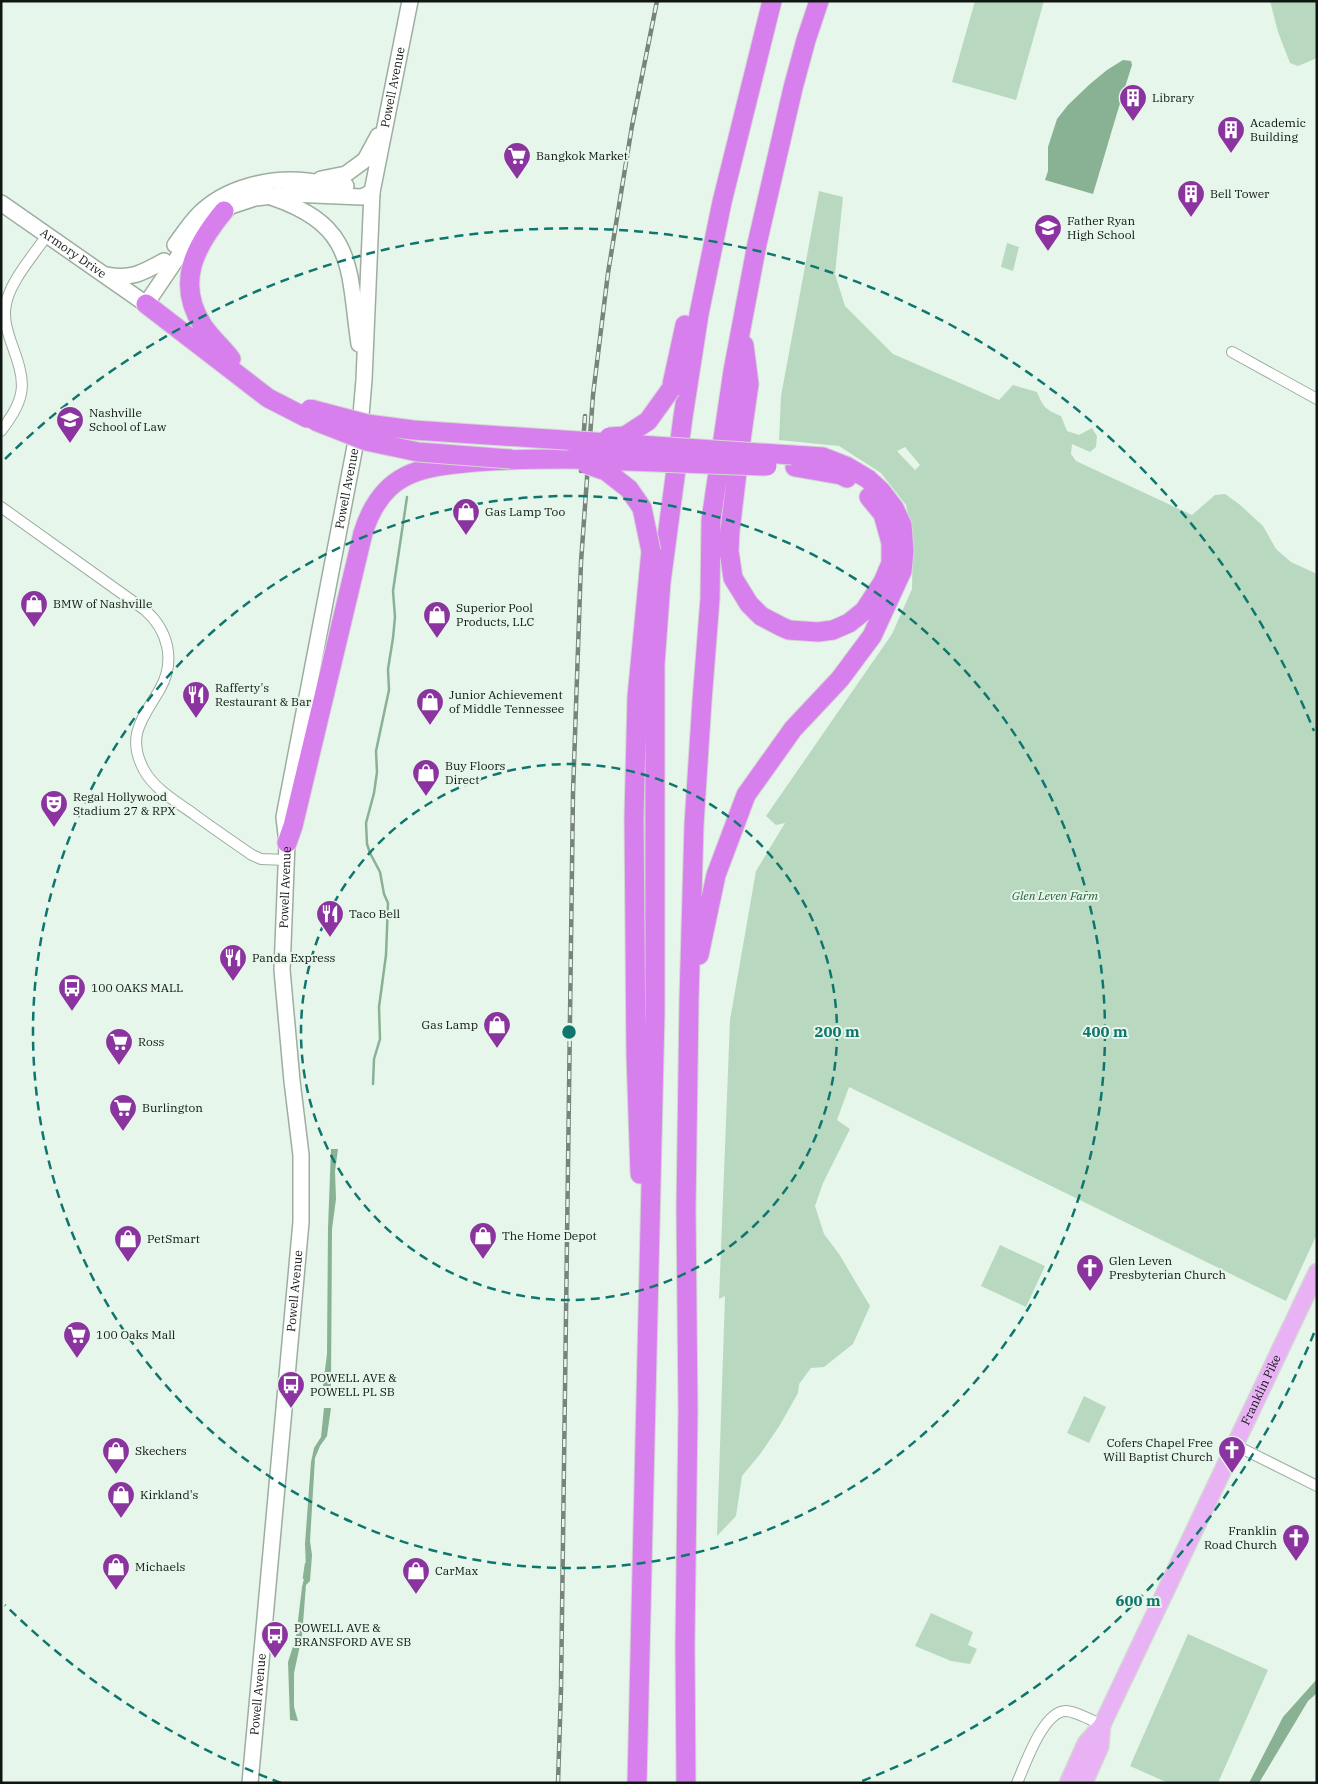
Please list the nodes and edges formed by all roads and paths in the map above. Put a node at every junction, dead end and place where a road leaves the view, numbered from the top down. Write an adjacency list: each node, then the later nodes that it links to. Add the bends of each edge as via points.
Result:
1 (410, 1): 5 (main road, Powell Avenue)
2 (766, 1): 22 (highway, bridge, via 735,99 699,247 671,389 648,420 625,436)
3 (772, 1): 30 (highway, via 722,202 699,314 661,582 655,664 655,1013)
4 (819, 1): 15 (highway, via 774,166)
5 (385, 123): 6 (main road, via 365,160 346,174); 7 (main road, Powell Avenue)
6 (308, 181): 7 (main road); 12 (main road, via 254,186 219,198 191,222)
7 (372, 192): 8 (main road, via 362,197 290,194); 18 (main road, Powell Avenue)
8 (272, 197): 10 (main road, via 247,200); 18 (main road, via 316,217 328,227 341,246 349,268)
9 (1, 202): 11 (main road, Armory Drive)
10 (224, 211): 14 (main road, via 196,235); 17 (highway, via 196,250 190,289 203,325)
11 (47, 235): 13 (main road, Armory Drive); 21 (street, via 14,284 6,303 6,324 20,366 22,386 17,408)
12 (164, 261): 13 (main road, via 142,274 121,278); 14 (main road)
13 (104, 275): 14 (main road, Armory Drive)
14 (142, 301): 17 (highway); 20 (highway, via 268,398)
15 (742, 323): 25 (highway, via 749,384 730,531 733,578 749,604 775,624 789,630 834,630 864,611 874,596 891,563 891,543 883,514 861,487 841,475); 28 (highway, via 711,520 710,599 694,825)
16 (1232, 352): 19 (street)
17 (231, 358): 20 (highway)
18 (364, 380): 27 (main road, Powell Avenue, via 361,415 284,817)
19 (1317, 399)
20 (308, 414): 22 (highway, bridge, via 413,430); 23 (highway, bridge, via 366,441 418,452)
21 (1, 431)
22 (572, 440): 25 (highway, bridge)
23 (511, 458): 24 (highway); 27 (highway, bridge, via 423,468 389,487 371,511 363,533)
24 (571, 459): 25 (highway, bridge); 30 (highway, bridge, via 606,471 629,489 642,508 651,551 637,697 634,828 635,1045)
25 (793, 461): 28 (highway, via 823,457 846,466 881,491 902,525 902,571 872,636 840,679 793,729 746,795 716,875)
26 (1, 508): 27 (street, via 144,610 161,629 168,648 166,674 141,720 137,737 140,762 154,783 252,855 260,859)
27 (287, 852): 34 (main road, Powell Avenue, via 282,970 301,1155 301,1222)
28 (689, 1000): 36 (highway, via 684,1644)
29 (1317, 1272): 31 (main road, Franklin Pike)
30 (647, 1366): 35 (highway)
31 (1236, 1445): 32 (street); 33 (main road, Franklin Pike)
32 (1317, 1486)
33 (1102, 1725): 37 (street, via 1068,1711 1054,1715 1035,1743); 38 (main road, Franklin Pike, via 1086,1743); 39 (main road, Franklin Pike, via 1100,1747)
34 (250, 1783)
35 (637, 1783)
36 (686, 1783)
37 (1017, 1783)
38 (1068, 1783)
39 (1084, 1783)

